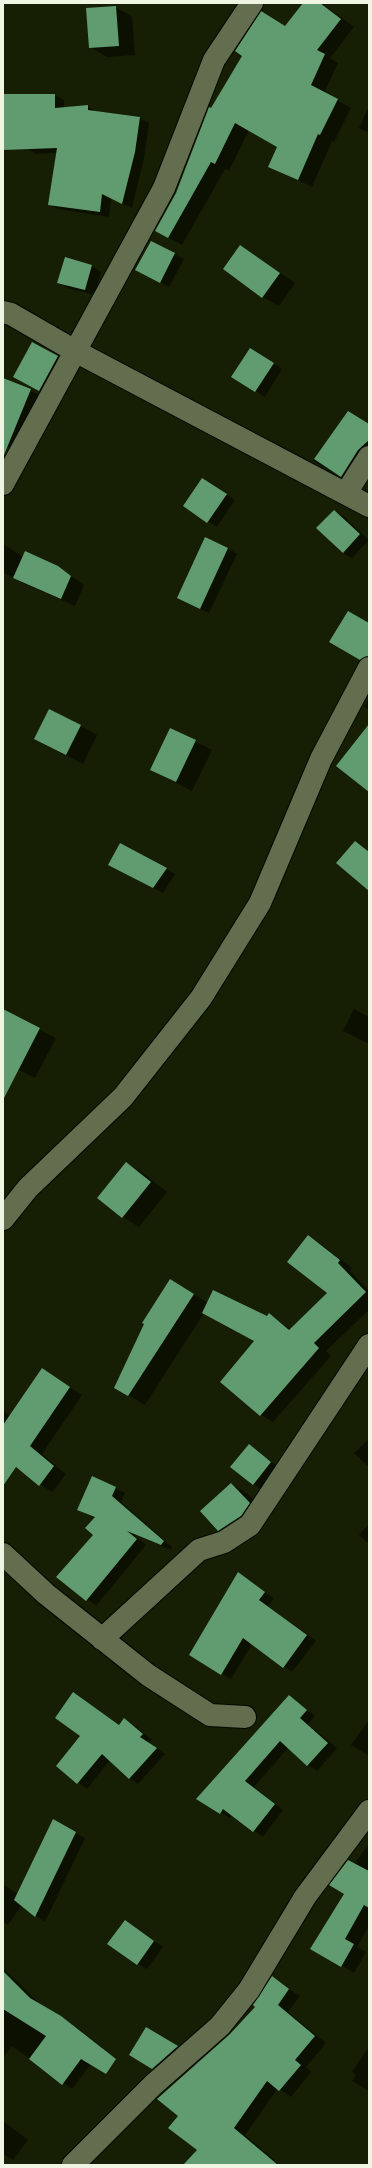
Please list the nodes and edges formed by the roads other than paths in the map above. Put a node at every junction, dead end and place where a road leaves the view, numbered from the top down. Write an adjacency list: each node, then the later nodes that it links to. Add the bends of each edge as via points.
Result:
1 (252, 3): 3 (street, via 214,60 164,188)
2 (3, 312): 3 (street, via 11,314)
3 (75, 351): 5 (street); 6 (street)
4 (369, 457): 6 (street)
5 (3, 484)
6 (346, 493): 7 (street)
7 (369, 506)
8 (369, 668): 9 (street, via 321,759 260,903 201,998 122,1097 28,1188)
9 (3, 1219)
10 (369, 1345): 12 (street, via 250,1525 224,1542 199,1550)
11 (3, 1554): 12 (street, via 46,1594)
12 (102, 1639): 13 (street, via 148,1676 210,1715)
13 (245, 1717)
14 (369, 1811): 15 (street, via 305,1897 249,1990 220,2026 153,2085)
15 (72, 2165)

